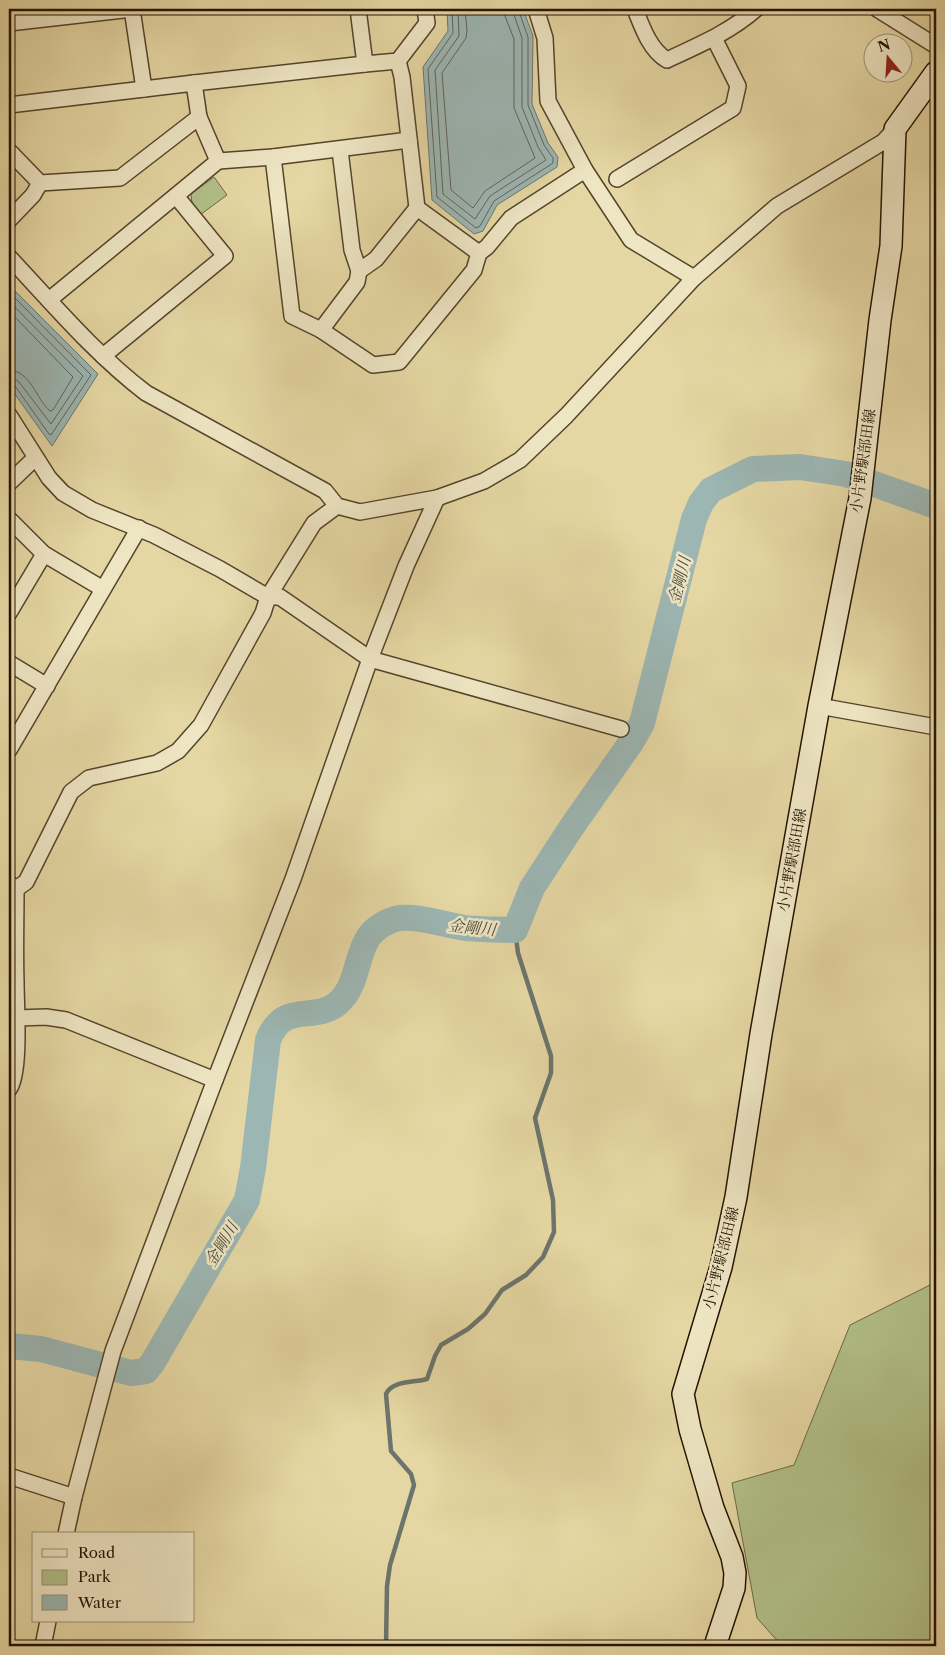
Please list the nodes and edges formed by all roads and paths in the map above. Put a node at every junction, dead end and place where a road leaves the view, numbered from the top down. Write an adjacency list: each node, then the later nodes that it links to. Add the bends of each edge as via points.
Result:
1 (132, 9): 8 (street); 15 (street)
2 (358, 9): 12 (street)
3 (425, 9): 11 (street, via 427,23)
4 (635, 9): 9 (street, via 658,55 667,60)
5 (756, 9): 9 (street)
6 (878, 9): 10 (street)
7 (542, 10): 24 (street, via 548,101)
8 (9, 23)
9 (714, 38): 25 (street, via 738,86 733,108)
10 (936, 46)
11 (398, 61): 12 (street); 19 (street)
12 (365, 64): 14 (street)
13 (936, 72): 18 (main road)
14 (194, 84): 15 (street); 17 (street)
15 (144, 89): 16 (street)
16 (9, 105)
17 (199, 117): 23 (street); 26 (street, via 120,178)
18 (896, 129): 33 (street, via 883,142 777,206); 51 (main road, 小片野駅部田線, via 891,246 866,457)
19 (409, 140): 20 (street); 28 (street)
20 (340, 150): 22 (street); 32 (street, via 352,250)
21 (9, 151): 26 (street)
22 (272, 158): 23 (street); 35 (street, via 292,316)
23 (218, 161): 27 (street)
24 (585, 170): 30 (street, via 511,218); 33 (street, via 631,240)
25 (616, 179)
26 (40, 183): 29 (street)
27 (176, 196): 34 (street); 36 (street, via 225,256)
28 (417, 208): 30 (street); 32 (street, via 376,259)
29 (9, 220)
30 (479, 253): 35 (street, via 474,270 399,362 373,366)
31 (9, 257): 34 (street)
32 (359, 271): 35 (street, via 357,282)
33 (694, 278): 40 (street, via 566,416 520,460 484,481)
34 (49, 300): 36 (street)
35 (321, 330)
36 (103, 356): 41 (street, via 146,393 325,491)
37 (9, 415): 38 (street)
38 (35, 458): 39 (street); 43 (street, via 49,478 69,497 92,510)
39 (9, 483)
40 (437, 498): 41 (street, via 360,512); 48 (street)
41 (338, 506): 46 (street, via 314,523)
42 (9, 519): 44 (street)
43 (139, 528): 45 (street); 46 (street)
44 (44, 554): 45 (street); 47 (street)
45 (103, 589): 50 (street)
46 (268, 597): 48 (street, via 280,597); 55 (street, via 263,613 201,725 178,751 157,763 89,778 71,792 26,882)
47 (9, 612)
48 (370, 659): 53 (street); 57 (street, via 296,871)
49 (9, 663): 50 (street)
50 (47, 686): 54 (street)
51 (819, 706): 52 (street); 64 (main road, 小片野駅部田線, via 761,1034 736,1197 721,1267 682,1394 713,1508 735,1573 734,1588)
52 (936, 727)
53 (621, 729)
54 (9, 750)
55 (12, 886): 56 (street)
56 (17, 1018): 57 (street, via 46,1016 66,1020); 58 (street, via 16,1052)
57 (215, 1080): 60 (street, via 120,1332)
58 (9, 1089)
59 (9, 1476): 60 (street)
60 (74, 1497): 61 (street)
61 (66, 1532)
62 (48, 1622): 63 (street)
63 (42, 1646)
64 (715, 1646)

